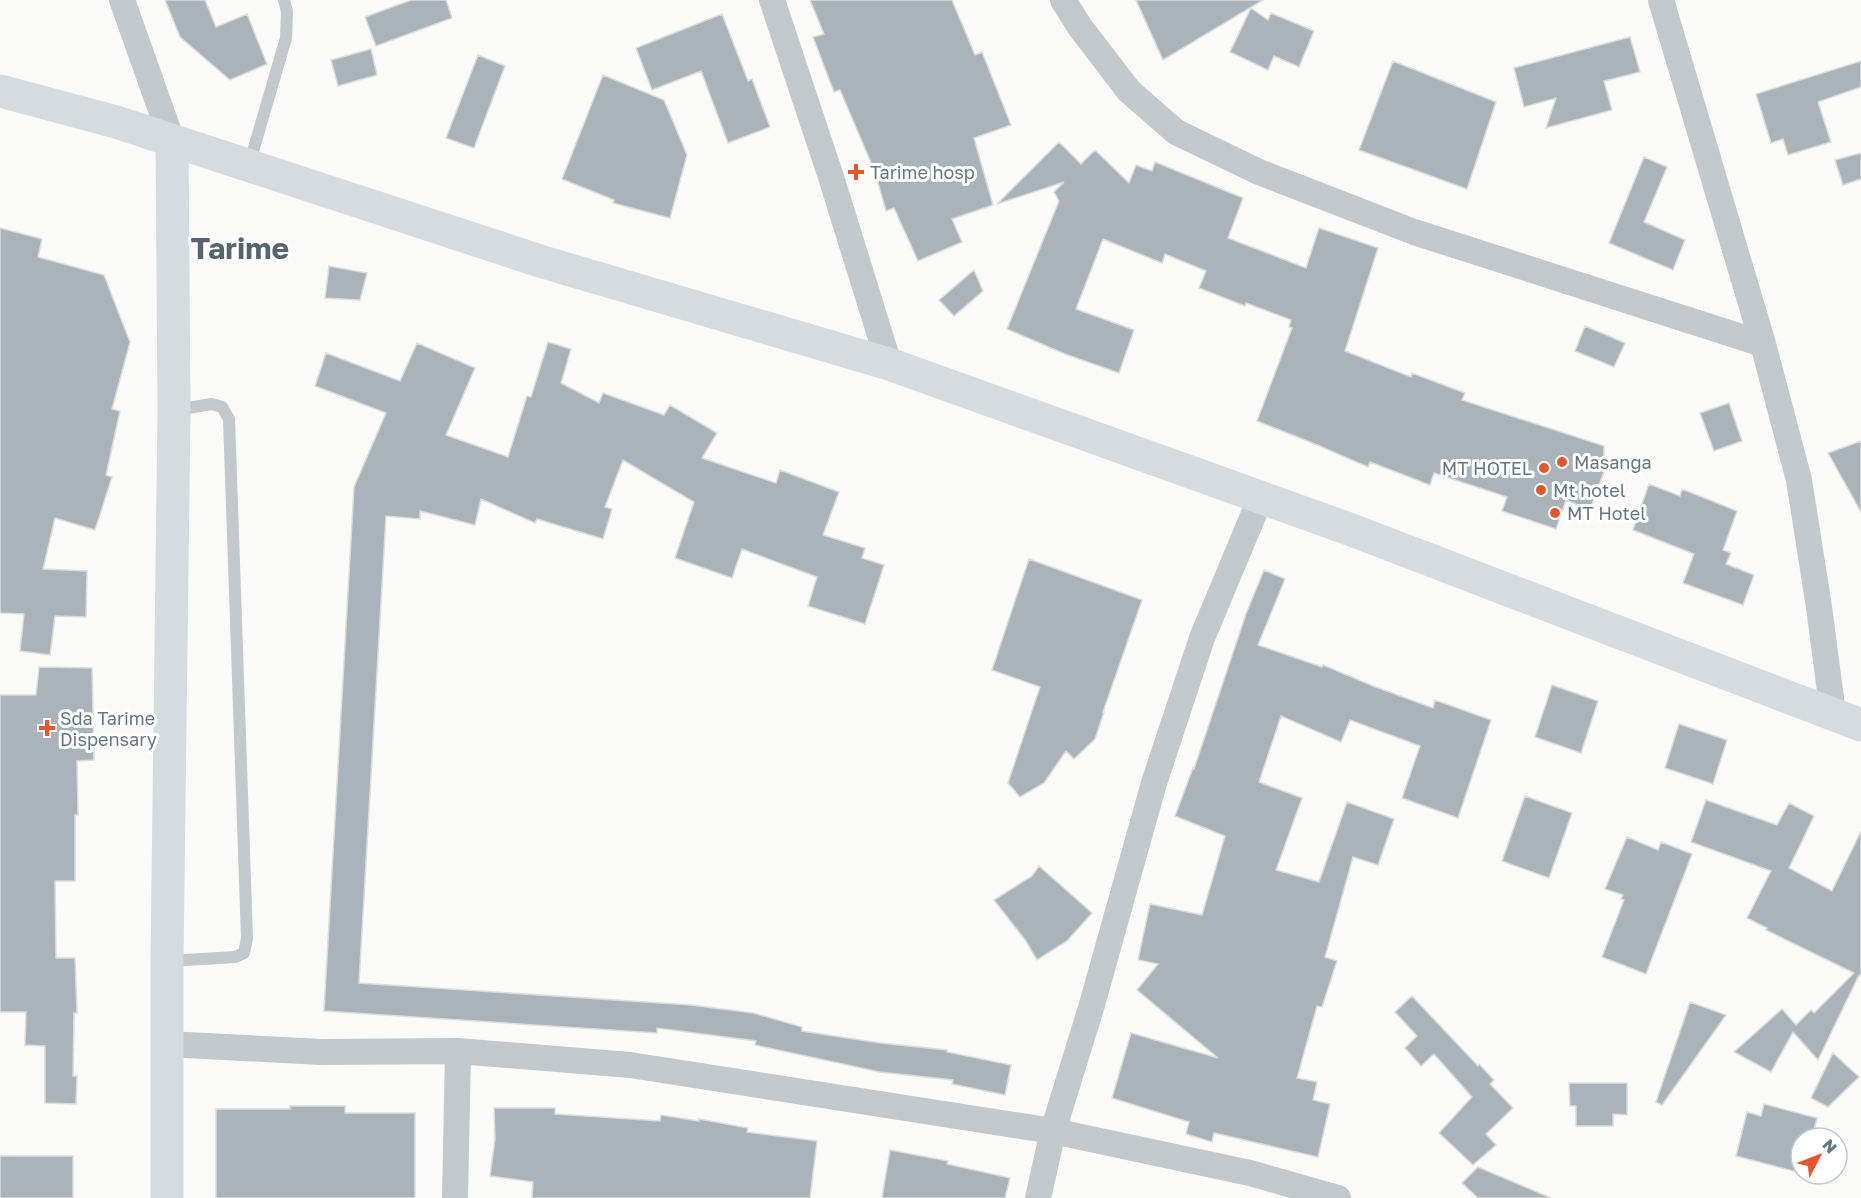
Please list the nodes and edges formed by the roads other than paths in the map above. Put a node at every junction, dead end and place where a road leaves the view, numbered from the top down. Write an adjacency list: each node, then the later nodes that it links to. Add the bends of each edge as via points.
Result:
1 (122, 0): 7 (street)
2 (284, 0): 8 (lane, via 286,38)
3 (772, 0): 10 (street)
4 (1063, 0): 9 (street, via 1129,91 1186,137 1259,172 1414,232)
5 (1660, 0): 9 (street)
6 (0, 91): 7 (main road)
7 (172, 141): 8 (main road); 11 (main road)
8 (249, 166): 10 (main road, via 543,262)
9 (1763, 344): 13 (street, via 1799,480 1819,607)
10 (889, 364): 12 (main road)
11 (174, 410): 14 (main road); 14 (lane, via 212,404 222,407 229,419 247,938 244,953 235,957)
12 (1261, 497): 13 (main road); 17 (street, via 1202,638 1154,783)
13 (1847, 720)
14 (167, 961): 15 (main road)
15 (167, 1044): 16 (street, via 321,1052); 18 (main road)
16 (458, 1051): 17 (street, via 630,1065); 19 (street)
17 (1053, 1131): 20 (street); 21 (street, via 1250,1173)
18 (167, 1198)
19 (455, 1198)
20 (1038, 1198)
21 (1338, 1198)

